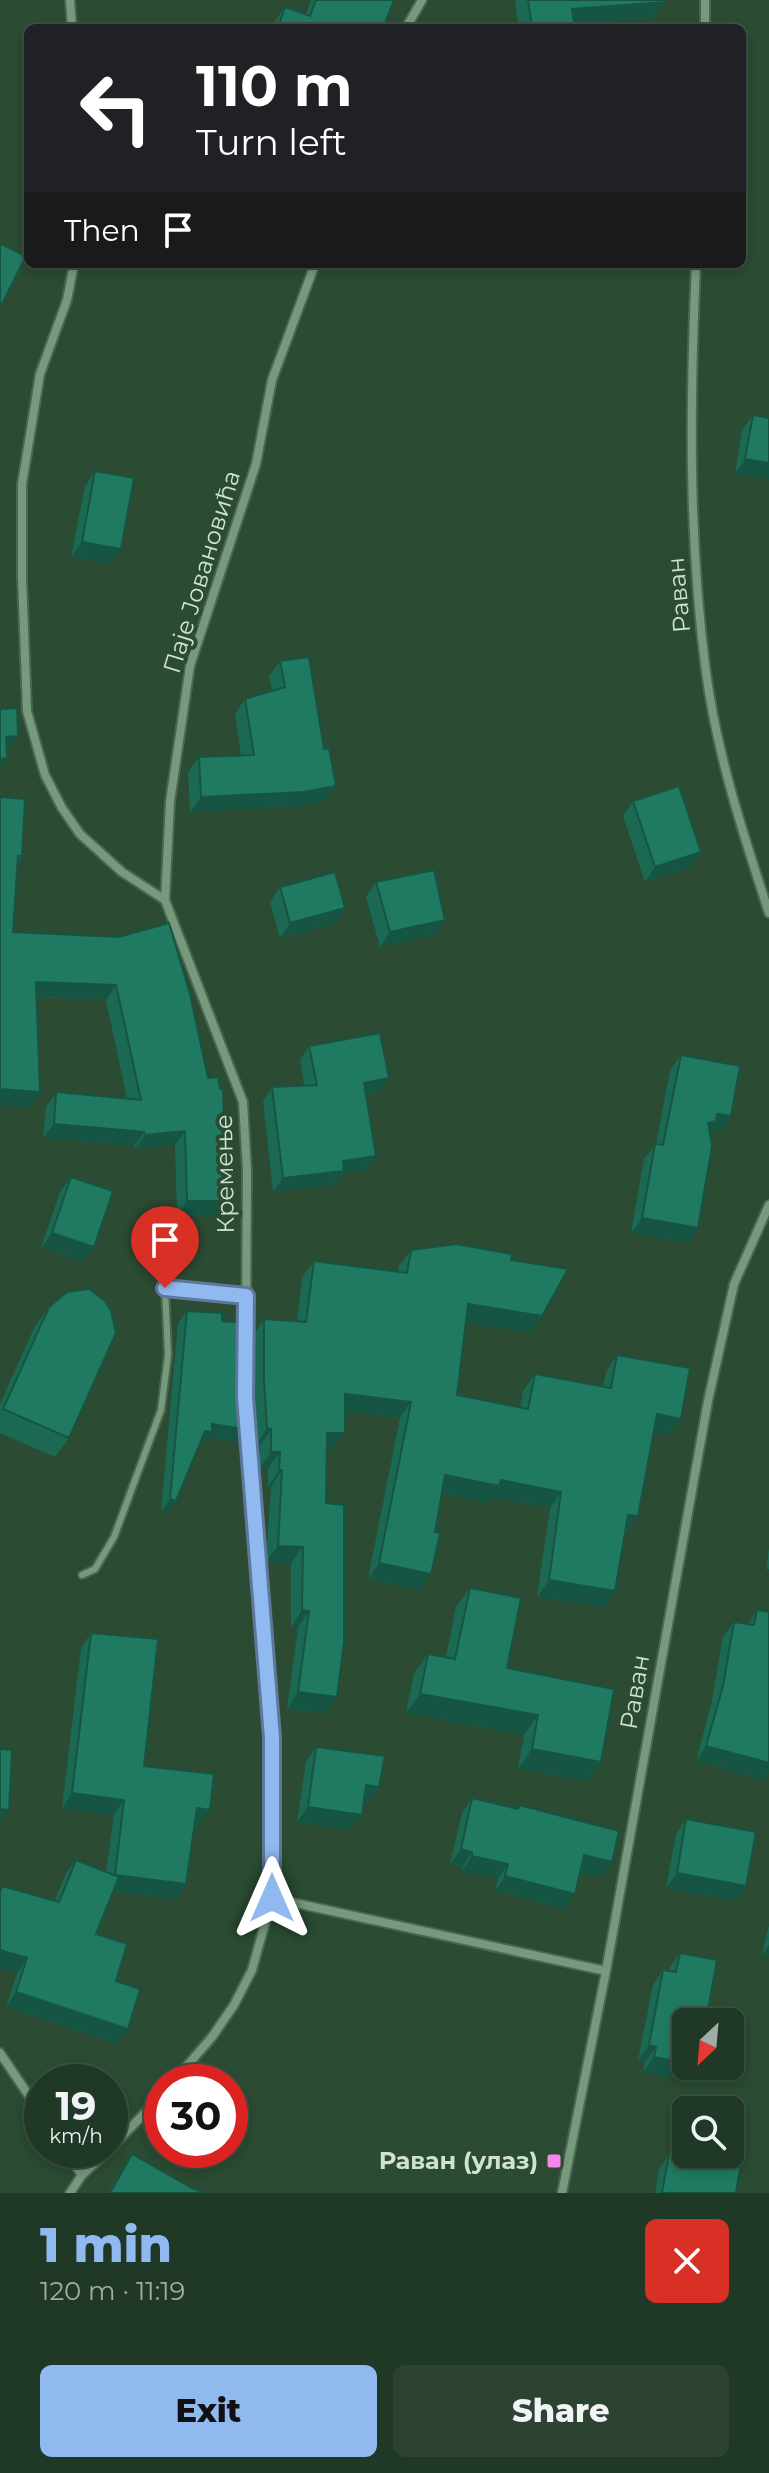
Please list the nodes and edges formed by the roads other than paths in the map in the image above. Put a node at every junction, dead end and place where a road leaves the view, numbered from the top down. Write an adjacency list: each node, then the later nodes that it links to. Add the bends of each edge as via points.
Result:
1 (70, 0): 4 (street)
2 (422, 0): 5 (street)
3 (705, 0): 6 (street)
4 (72, 24)
5 (408, 24)
6 (705, 24)
7 (73, 268): 10 (street, via 40,374 22,484 27,711 45,775 80,834 122,872)
8 (314, 268): 10 (street, Паје Јовановића, via 272,380 256,464 190,666 170,802)
9 (696, 268): 11 (street, Раван, via 691,512 706,674 734,805)
10 (165, 900): 13 (street, Кремење, via 243,1102)
11 (769, 913)
12 (769, 1205): 18 (street, Раван, via 734,1284 708,1401)
13 (246, 1296): 14 (street, Кремење); 16 (lane, via 165,1288 168,1355 161,1410 114,1537 95,1569)
14 (246, 1339)
15 (247, 1412): 17 (street, via 272,1738)
16 (82, 1575)
17 (272, 1898): 18 (street); 20 (street, via 252,1970 234,2005)
18 (606, 1971): 28 (street, Раван)
19 (0, 2053): 21 (street)
20 (189, 2064)
21 (24, 2088)
22 (144, 2113): 23 (street)
23 (128, 2130)
24 (77, 2168): 26 (street)
25 (89, 2168): 26 (street)
26 (82, 2175): 27 (street)
27 (70, 2193)
28 (562, 2193)

